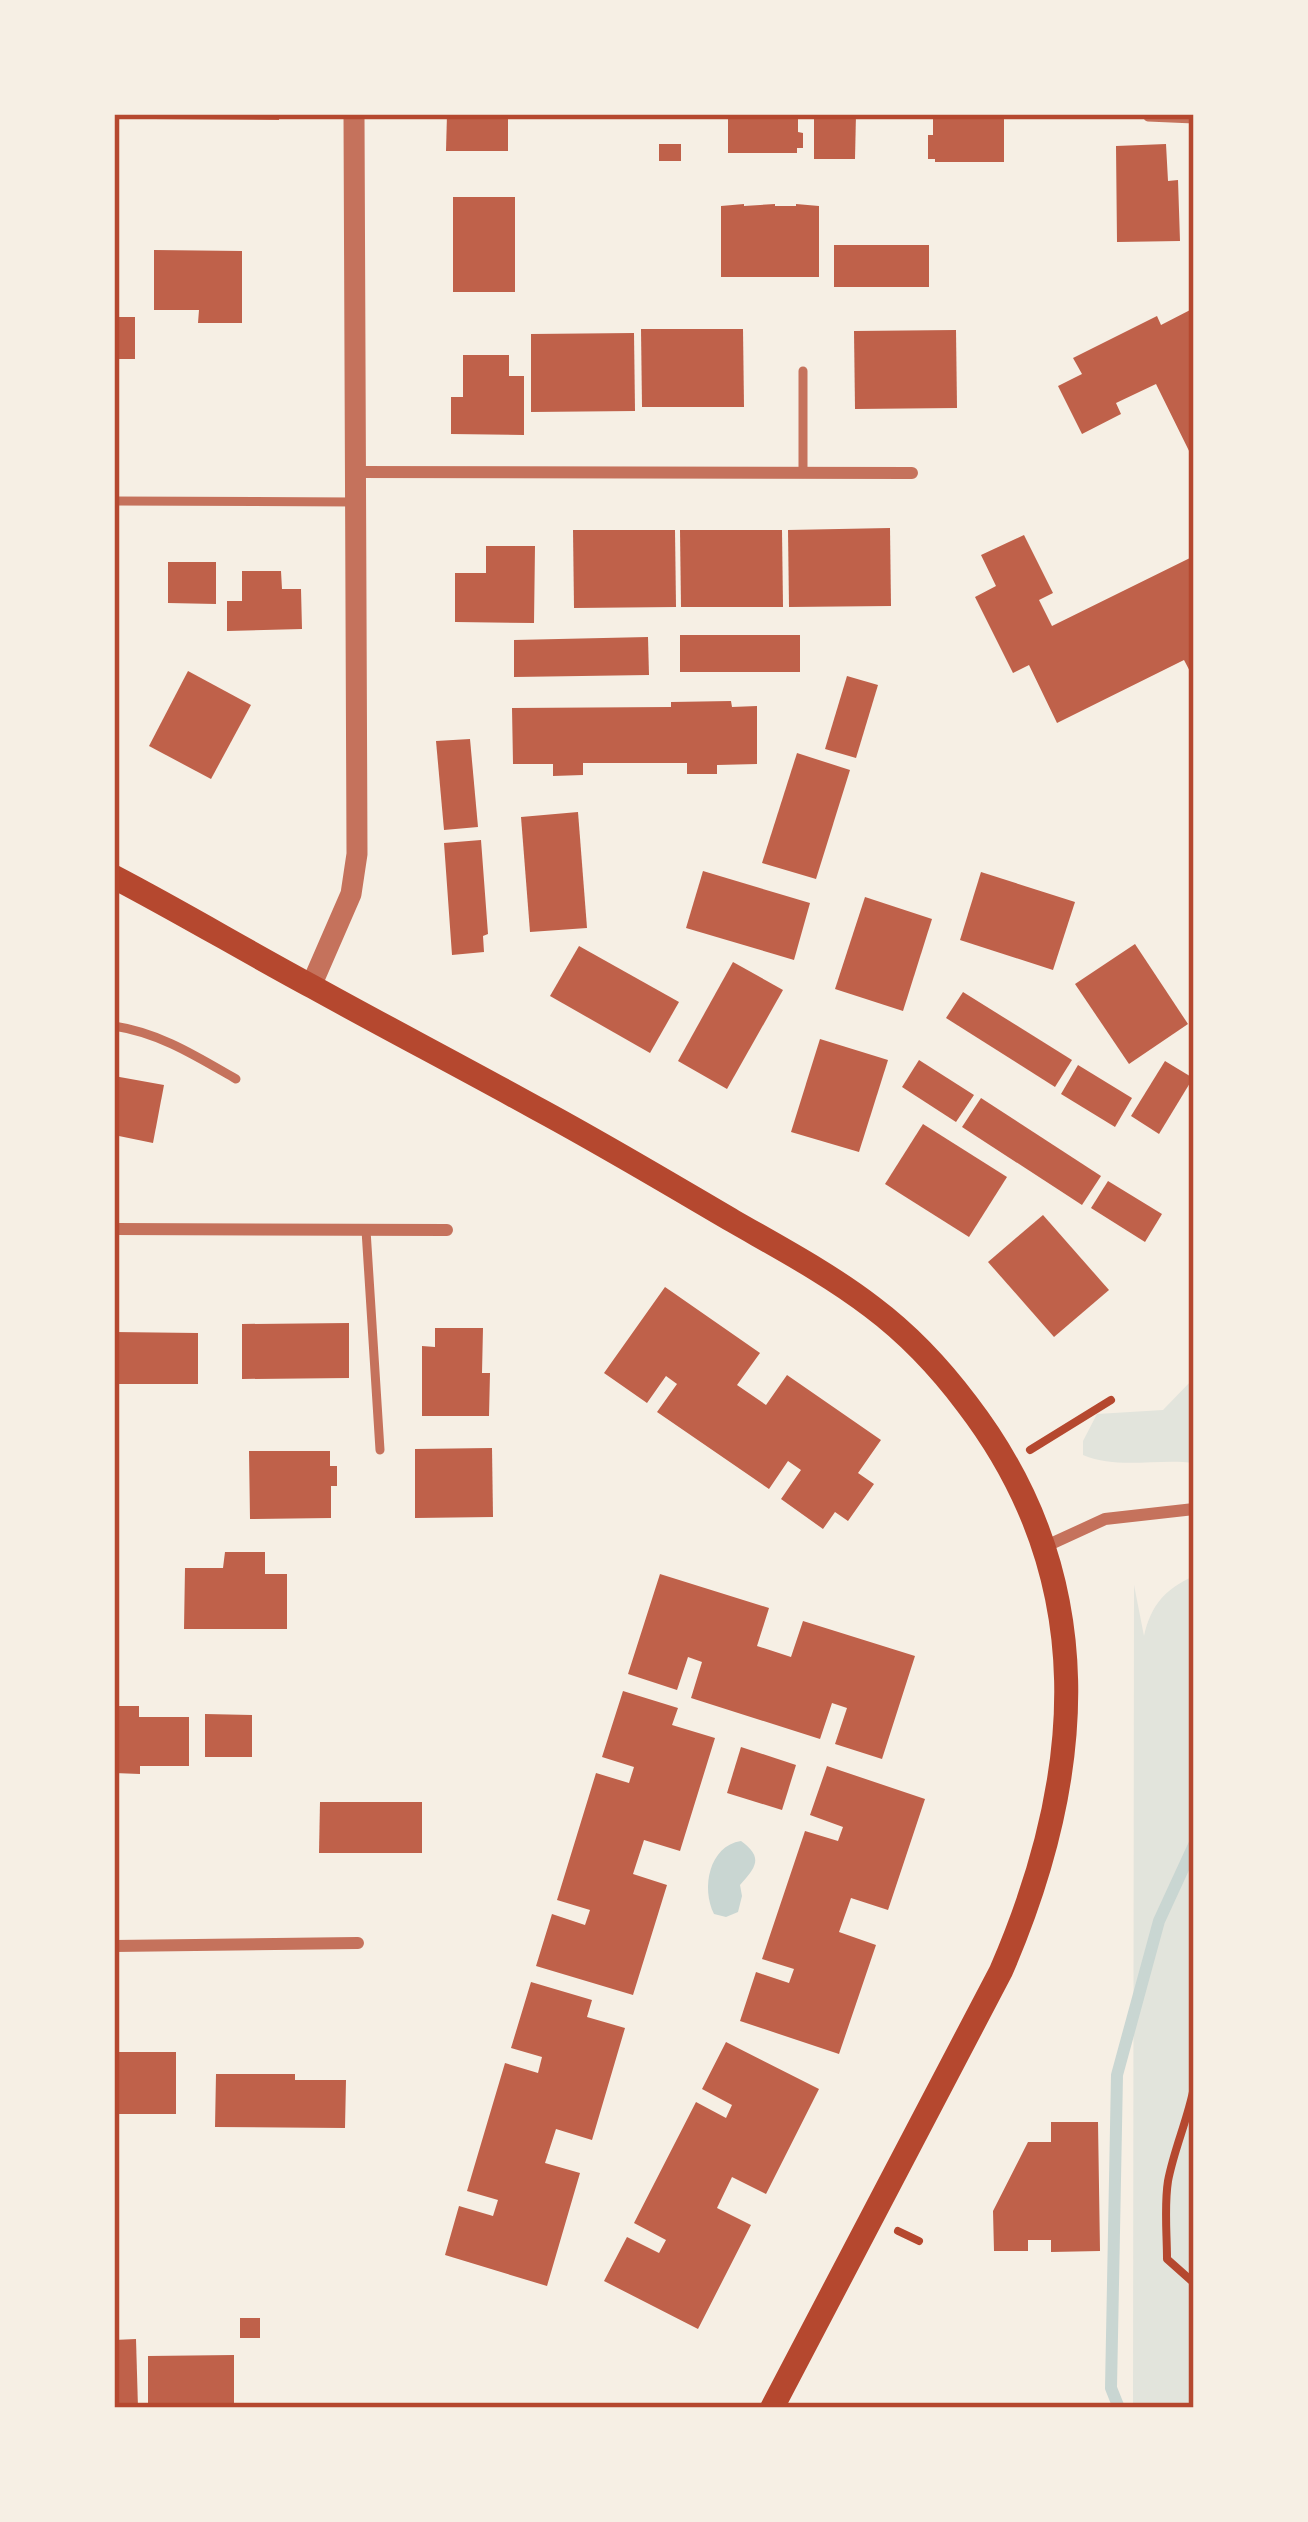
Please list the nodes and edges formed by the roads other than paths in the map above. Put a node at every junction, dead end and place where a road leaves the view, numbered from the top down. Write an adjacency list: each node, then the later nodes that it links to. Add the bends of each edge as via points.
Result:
1 (354, 114): 5 (street)
2 (1148, 117): 3 (lane)
3 (1194, 118)
4 (803, 371): 6 (lane)
5 (355, 472): 6 (street); 9 (street)
6 (803, 473): 7 (street)
7 (912, 473)
8 (114, 501): 9 (lane)
9 (355, 502): 11 (street, via 357,854 351,894)
10 (114, 877): 11 (main road)
11 (311, 986): 19 (main road, via 587,1135 874,1309 950,1382 1009,1464)
12 (114, 1026): 13 (lane, via 176,1044)
13 (236, 1079)
14 (114, 1229): 15 (street)
15 (366, 1230): 16 (street); 17 (lane)
16 (447, 1230)
17 (380, 1450)
18 (1194, 1508): 19 (street, via 1105,1520)
19 (1044, 1547): 22 (main road, via 1062,1613 1066,1732 1028,1910)
20 (358, 1943): 21 (street)
21 (114, 1946)
22 (772, 2408)

